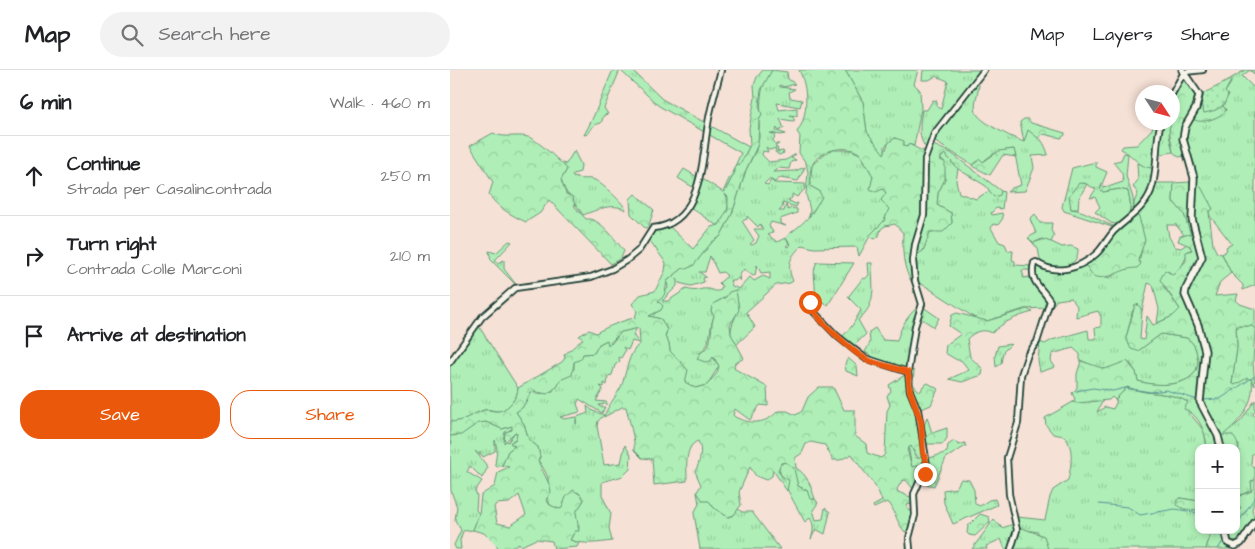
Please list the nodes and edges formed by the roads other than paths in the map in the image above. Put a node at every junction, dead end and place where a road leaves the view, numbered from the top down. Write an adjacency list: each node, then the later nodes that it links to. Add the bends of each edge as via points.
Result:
1 (721, 70): 8 (street, via 708,119 699,181 689,204 679,216 668,225 653,228 639,250 612,269 591,277 515,288 482,317)
2 (984, 70): 9 (street, via 934,134 925,160 924,215 913,262 922,304)
3 (1204, 70): 4 (street)
4 (1183, 71): 5 (street); 10 (main road, via 1199,95 1183,139 1194,178 1192,219 1202,255 1186,289 1186,297 1205,351 1200,402)
5 (1176, 85)
6 (1160, 130): 14 (street, via 1154,182 1134,215 1112,233 1096,254 1072,268 1058,271 1036,262 1033,265 1032,275 1050,301 1037,342 1028,354 1021,375 1018,423 1007,458 1009,494 1017,530)
7 (813, 296): 9 (street, via 810,302 812,310 853,349 869,361)
8 (450, 362)
9 (908, 372): 13 (street, via 910,391 920,416 927,465 914,494)
10 (1220, 444)
11 (1255, 522): 12 (main road, via 1241,543 1235,546 1228,543)
12 (1226, 534)
13 (910, 549)
14 (1011, 549)

